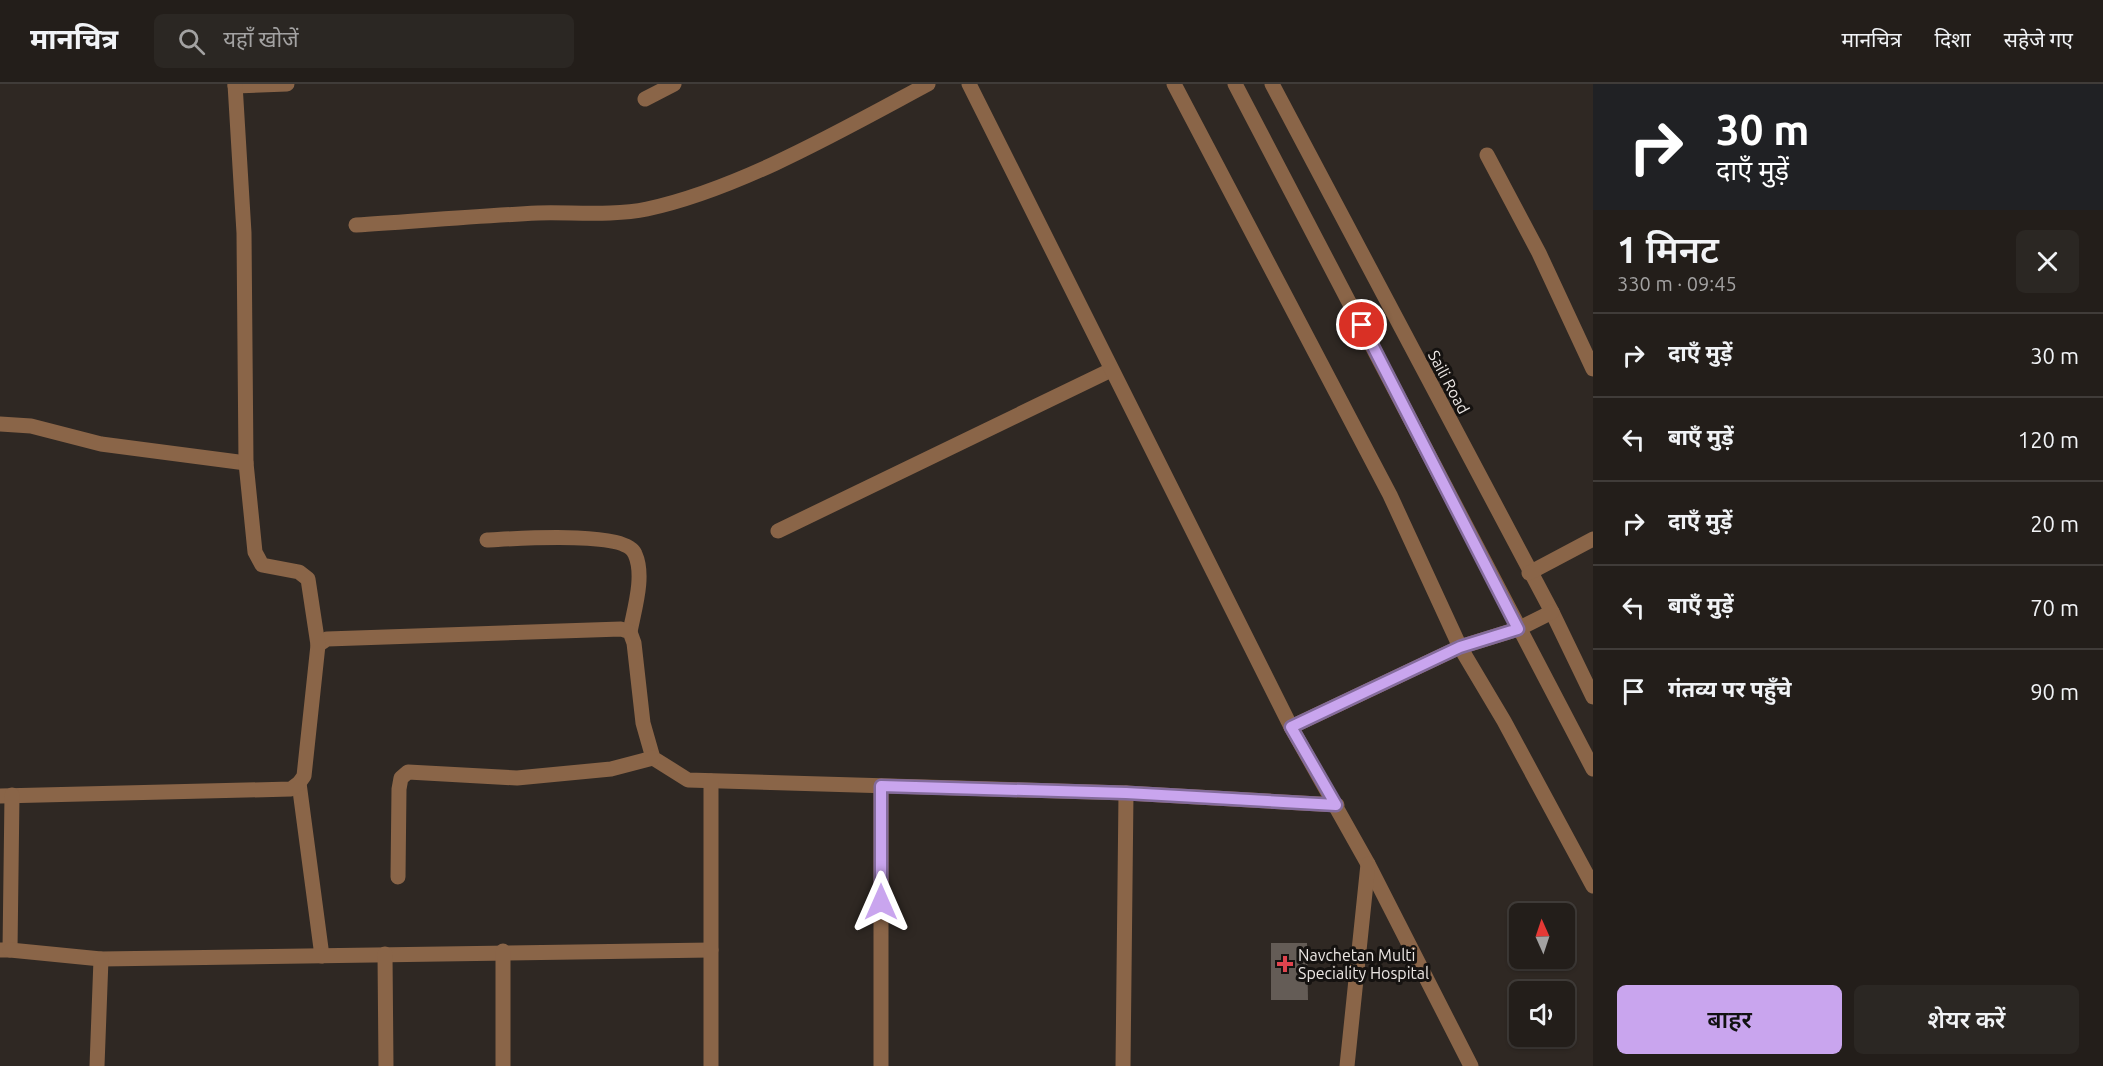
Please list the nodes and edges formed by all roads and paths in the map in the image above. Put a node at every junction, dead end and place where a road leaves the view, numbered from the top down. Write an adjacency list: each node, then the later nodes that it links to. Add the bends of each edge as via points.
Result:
1 (287, 84): 8 (street)
2 (674, 84): 9 (street)
3 (928, 84): 11 (street, via 863,120 682,200 643,209)
4 (969, 84): 14 (street)
5 (1174, 84): 25 (street, via 1390,495)
6 (1235, 84): 22 (street)
7 (1272, 84): 20 (street, Saili Road)
8 (235, 85): 16 (street, via 243,233)
9 (645, 99)
10 (1487, 155): 12 (street)
11 (356, 225)
12 (1588, 347): 13 (street)
13 (1593, 369)
14 (1111, 370): 17 (street); 27 (street)
15 (0, 424): 16 (street, via 31,426 101,444)
16 (246, 463): 24 (street, via 257,560 262,565 299,572 308,579)
17 (778, 531)
18 (1593, 539): 20 (street)
19 (487, 540): 23 (street, via 578,538 611,540 629,546 638,567)
20 (1529, 573): 21 (street, Saili Road)
21 (1552, 612): 22 (street); 26 (street, Saili Road)
22 (1518, 629): 25 (street); 29 (street)
23 (630, 632): 24 (street, via 610,627 339,638); 28 (street, via 642,723)
24 (318, 645): 31 (street, via 304,776)
25 (1460, 647): 27 (street); 38 (street)
26 (1593, 697)
27 (1291, 727): 35 (street)
28 (653, 758): 30 (street, via 688,780); 37 (street, via 611,769 517,778 408,772 401,778 399,789)
29 (1593, 769)
30 (711, 780): 32 (street); 40 (street)
31 (299, 783): 34 (street, via 291,789); 43 (street)
32 (881, 786): 33 (street); 49 (street)
33 (1126, 793): 35 (street); 50 (street)
34 (6, 795): 39 (street)
35 (1336, 805): 36 (street)
36 (1368, 864): 51 (street); 52 (street)
37 (398, 877)
38 (1593, 886)
39 (5, 950): 44 (street)
40 (711, 950): 41 (street); 48 (street)
41 (503, 951): 42 (street); 47 (street)
42 (386, 954): 43 (street); 46 (street)
43 (322, 956): 44 (street)
44 (101, 959): 45 (street)
45 (97, 1066)
46 (386, 1066)
47 (503, 1066)
48 (711, 1066)
49 (881, 1066)
50 (1123, 1066)
51 (1347, 1066)
52 (1471, 1066)

